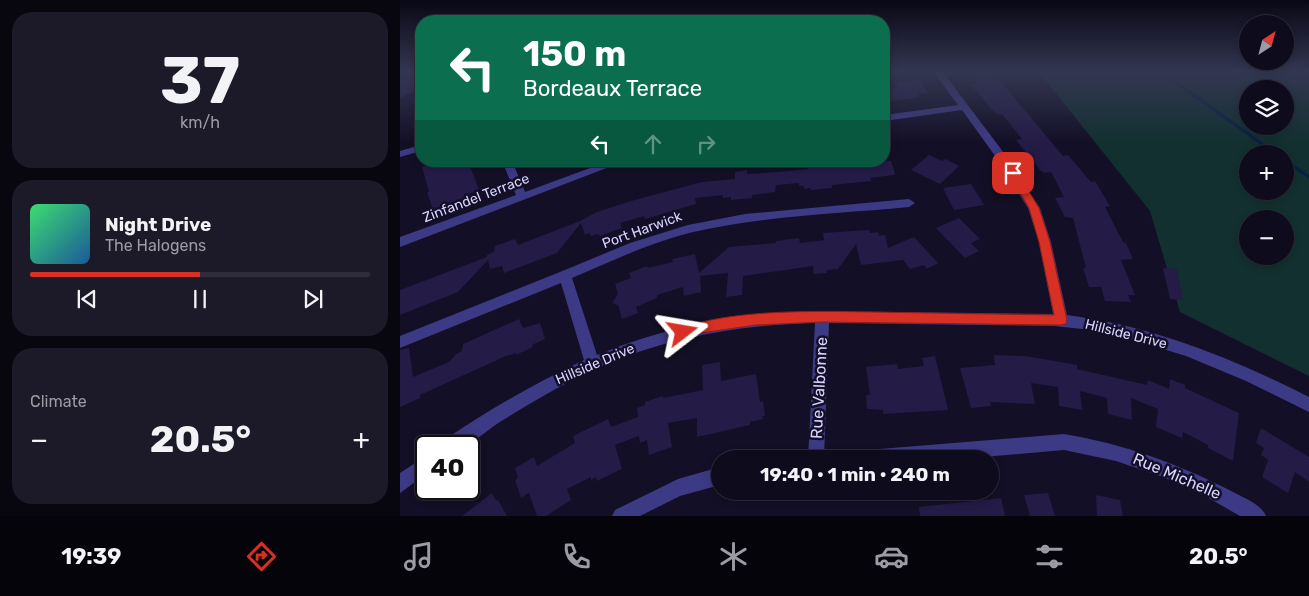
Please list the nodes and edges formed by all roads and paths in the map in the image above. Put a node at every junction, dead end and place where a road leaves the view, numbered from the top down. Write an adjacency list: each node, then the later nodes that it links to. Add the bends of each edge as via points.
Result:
1 (956, 95): 2 (street)
2 (965, 107): 3 (street); 13 (street, via 1008,165 1034,208 1045,242)
3 (890, 117)
4 (415, 150): 5 (street)
5 (400, 154)
6 (510, 167): 8 (street)
7 (604, 167): 8 (street, Zinfandel Terrace)
8 (522, 197): 10 (street, Zinfandel Terrace)
9 (909, 202): 11 (street, Port Harwick, via 707,224 634,246)
10 (400, 242)
11 (564, 276): 14 (street, Port Harwick); 15 (street)
12 (822, 317): 13 (street, Hillside Drive); 15 (street, Hillside Drive, via 701,327 646,342); 18 (street, Rue Valbonne)
13 (1061, 320): 16 (street, Hillside Drive, via 1187,350)
14 (400, 342)
15 (592, 363): 17 (street, Hillside Drive, via 520,400)
16 (1309, 405)
17 (467, 435)
18 (816, 450)
19 (966, 450): 24 (street, Rue Michelle, via 1064,442 1089,446 1166,468 1198,482)
20 (415, 472): 22 (street)
21 (711, 479): 23 (street, via 678,488)
22 (400, 484)
23 (621, 516)
24 (1257, 516)

